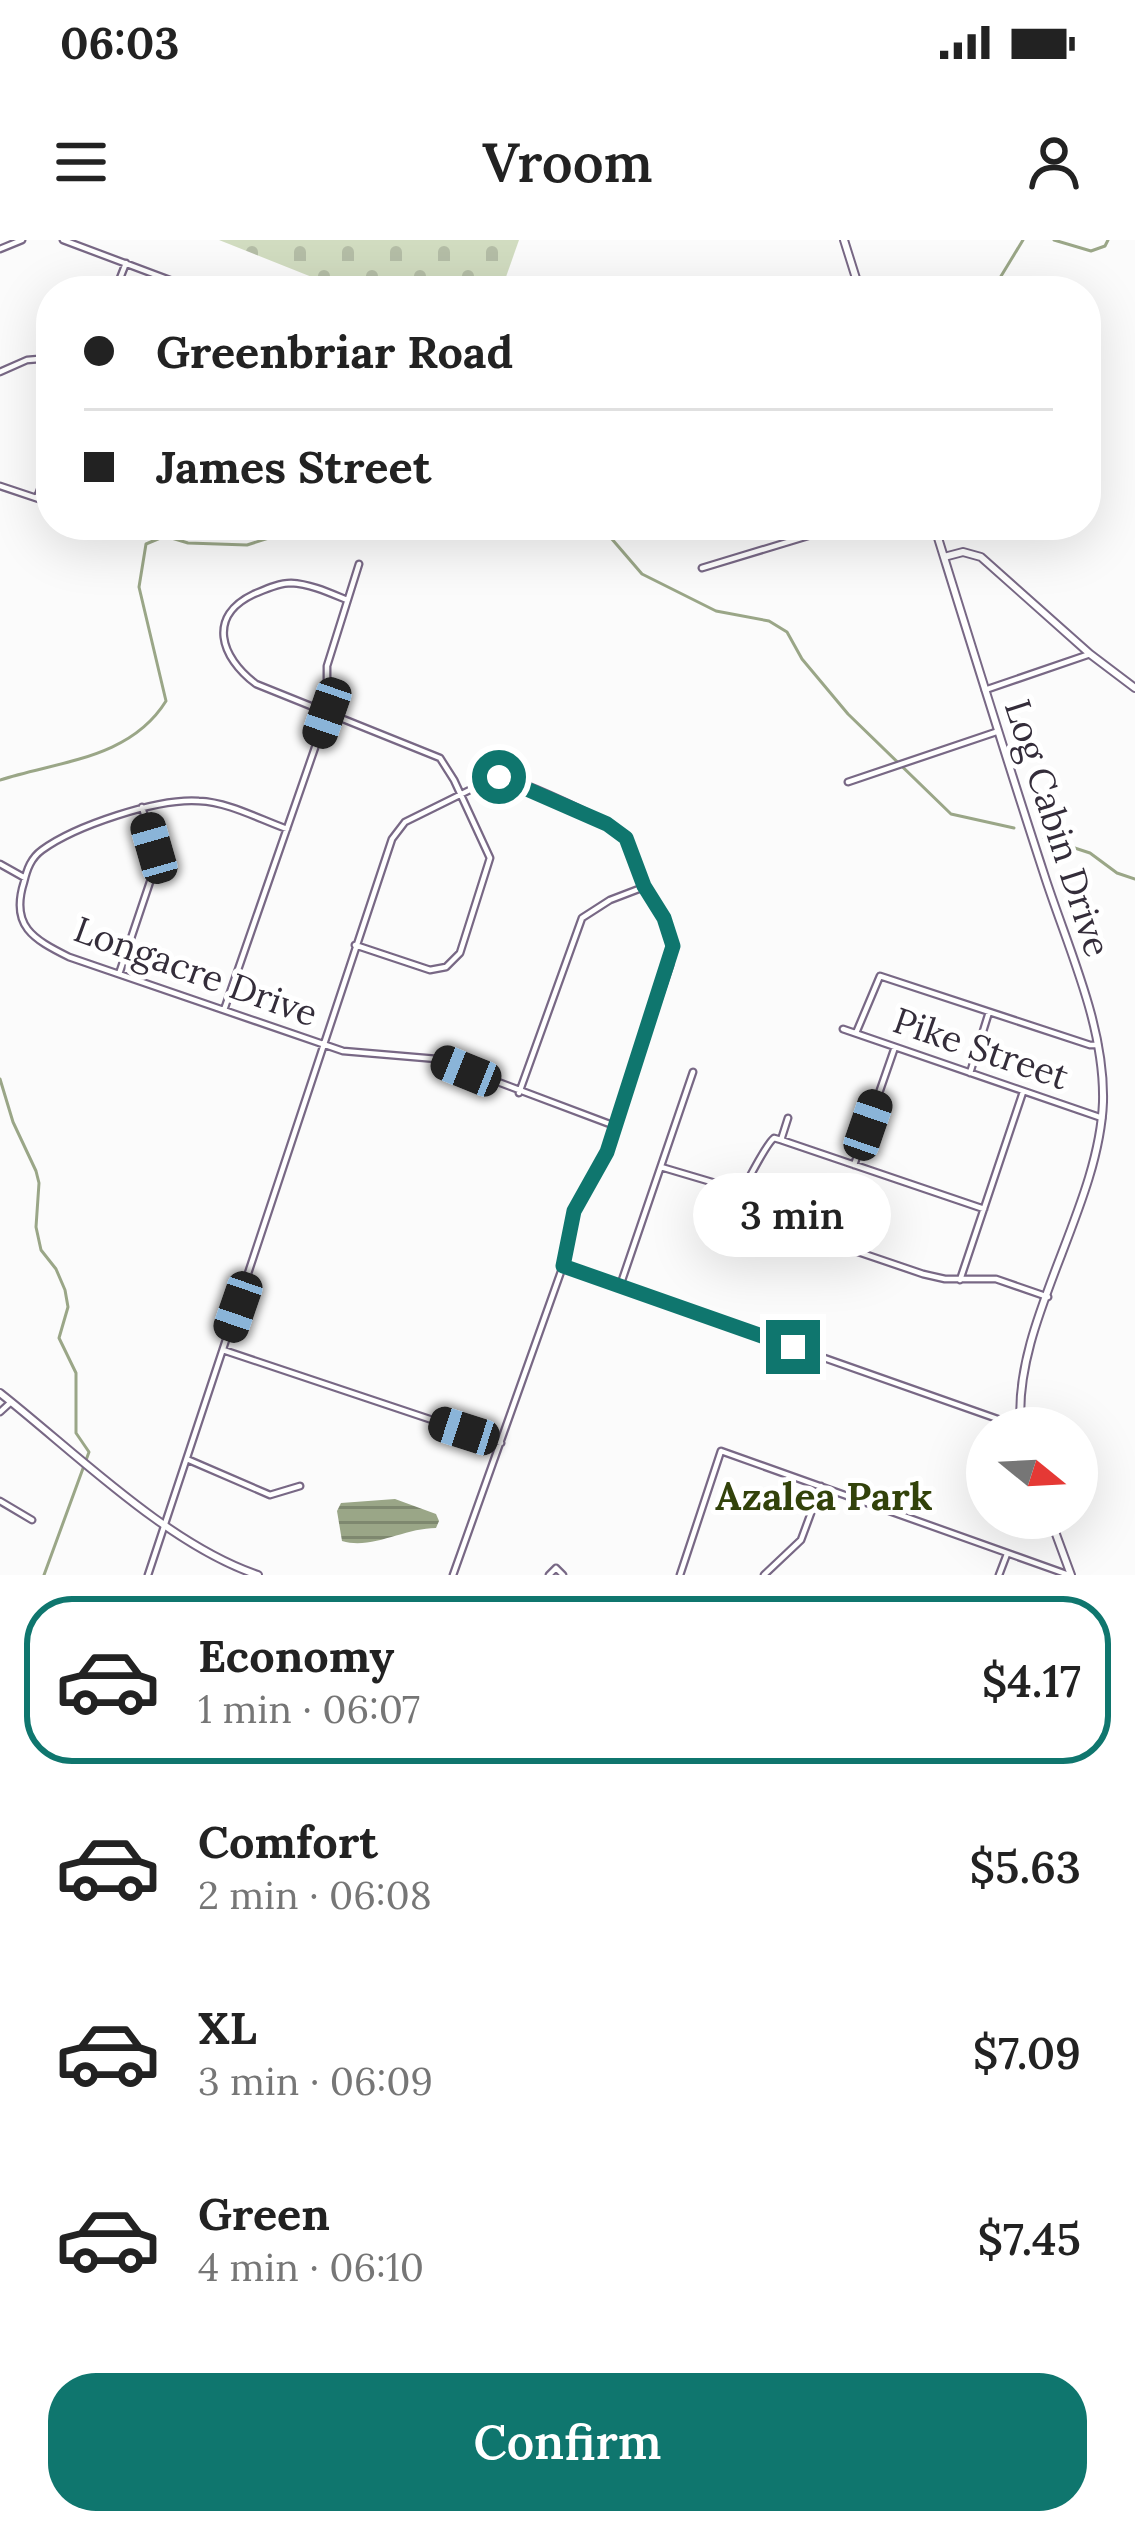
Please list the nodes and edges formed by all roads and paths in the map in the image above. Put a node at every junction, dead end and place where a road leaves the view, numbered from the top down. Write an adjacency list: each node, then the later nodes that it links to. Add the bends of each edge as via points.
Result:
1 (22, 240): 4 (street)
2 (63, 240): 5 (street)
3 (844, 240): 8 (street)
4 (0, 249)
5 (126, 263): 6 (street); 7 (street)
6 (121, 276)
7 (160, 276)
8 (855, 276)
9 (36, 359): 10 (street)
10 (0, 372)
11 (0, 486): 12 (street)
12 (36, 498)
13 (794, 540): 17 (street)
14 (939, 540): 15 (street, Log Cabin Drive)
15 (944, 557): 19 (street, via 982,557); 21 (street, Log Cabin Drive)
16 (359, 564): 18 (street)
17 (702, 568)
18 (347, 600): 22 (street, via 327,666); 22 (street, via 280,585 234,604 222,623 244,675)
19 (1090, 654): 20 (street); 21 (street)
20 (1135, 688)
21 (985, 690): 23 (street, Log Cabin Drive)
22 (327, 713): 25 (street, via 440,758); 27 (street)
23 (998, 732): 24 (street); 38 (street, Log Cabin Drive)
24 (848, 782)
25 (460, 794): 30 (street, via 505,778 607,824 626,838); 31 (street, via 398,830); 31 (street, via 490,863 457,958 430,970)
26 (142, 807): 27 (street, via 202,800); 29 (street, via 43,849); 32 (street, via 154,867)
27 (287, 829): 33 (street)
28 (0, 864): 29 (street)
29 (25, 878): 32 (street, Longacre Drive, via 18,908 28,931)
30 (644, 886): 43 (street, via 581,918); 46 (street, via 673,946)
31 (356, 945): 37 (street)
32 (119, 974): 33 (street, Longacre Drive)
33 (224, 1010): 37 (street, Longacre Drive)
34 (989, 1012): 36 (street, via 883,976); 38 (street); 41 (street)
35 (843, 1029): 36 (street, Pike Street)
36 (856, 1033): 39 (street, Pike Street)
37 (321, 1044): 43 (street, Longacre Drive, via 352,1054 425,1056); 56 (street)
38 (1098, 1045): 45 (street, Log Cabin Drive)
39 (895, 1047): 41 (street, Pike Street); 48 (street)
40 (693, 1072): 49 (street)
41 (970, 1073): 42 (street, Pike Street)
42 (1023, 1091): 45 (street, Pike Street); 51 (street)
43 (520, 1093): 46 (street, Longacre Drive)
44 (788, 1118): 47 (street)
45 (1102, 1118): 55 (street, Log Cabin Drive)
46 (615, 1126): 52 (street, via 574,1211)
47 (781, 1140): 48 (street); 50 (street, via 767,1143)
48 (854, 1165): 51 (street)
49 (661, 1167): 50 (street); 54 (street)
50 (742, 1191): 53 (street, via 773,1223)
51 (984, 1208): 53 (street)
52 (563, 1266): 54 (street); 62 (street)
53 (960, 1280): 55 (street, via 996,1279)
54 (620, 1286): 60 (street)
55 (1048, 1297): 59 (street, Log Cabin Drive, via 1023,1374)
56 (224, 1350): 62 (street); 63 (street)
57 (0, 1393): 58 (street)
58 (11, 1402): 61 (street); 68 (street)
59 (1022, 1407)
60 (966, 1408)
61 (0, 1412)
62 (501, 1444): 73 (street)
63 (188, 1460): 64 (street, via 269,1495); 68 (street)
64 (301, 1486)
65 (821, 1486): 70 (street); 76 (street, via 721,1451); 77 (street, via 801,1540)
66 (0, 1501): 67 (street)
67 (32, 1520)
68 (165, 1526): 71 (street); 72 (street)
69 (1057, 1539): 79 (street)
70 (1007, 1554): 78 (street); 79 (street)
71 (251, 1574)
72 (148, 1575)
73 (453, 1575)
74 (548, 1575): 75 (street, via 556,1568)
75 (563, 1575)
76 (680, 1575)
77 (764, 1575)
78 (999, 1575)
79 (1070, 1575)

